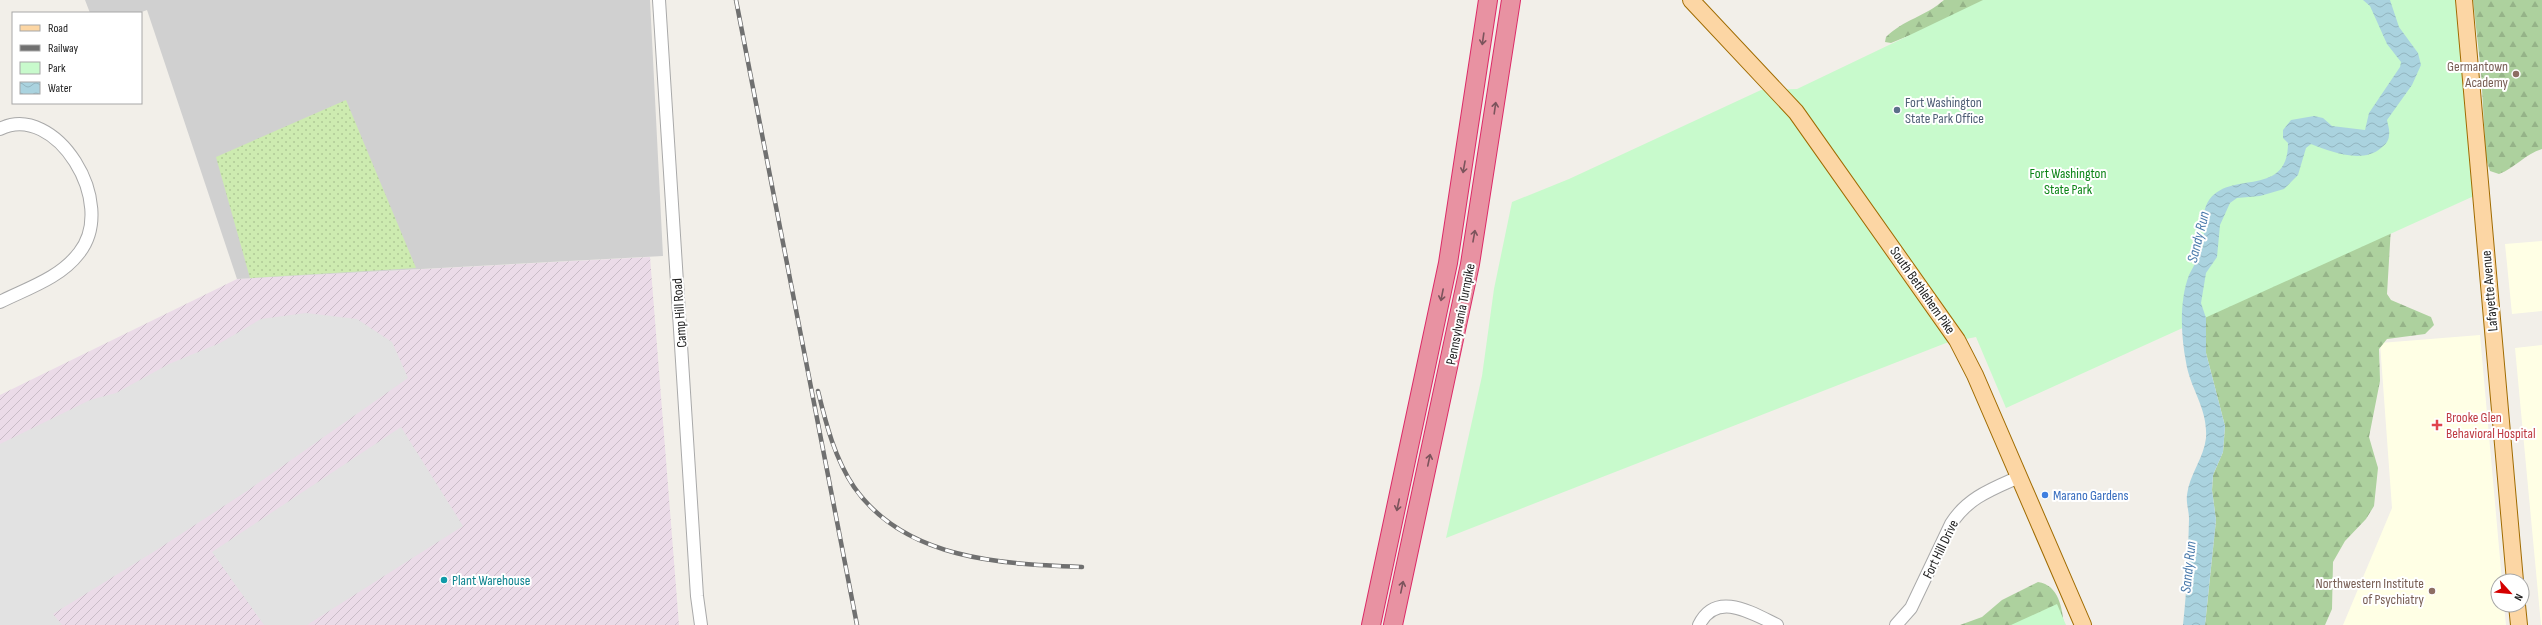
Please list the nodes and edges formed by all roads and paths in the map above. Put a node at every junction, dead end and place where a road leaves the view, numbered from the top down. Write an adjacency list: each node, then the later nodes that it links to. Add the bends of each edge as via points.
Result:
1 (659, 0): 11 (street, Camp Hill Road, via 696,581)
2 (1488, 0): 12 (highway, Pennsylvania Turnpike, one-way to 12, via 1448,263)
3 (1511, 0): 13 (highway, Pennsylvania Turnpike, one-way to 3, via 1470,264)
4 (1691, 0): 8 (main road, South Bethlehem Pike, via 1796,112 1953,333 1975,375)
5 (2464, 0): 9 (main road, Lafayette Avenue)
6 (0, 129): 7 (street, via 20,124 41,130 57,141 72,154 85,177 93,208 89,235 80,252 64,270)
7 (0, 302)
8 (2019, 477): 16 (street, Fort Hill Drive, via 1984,492 1959,511 1911,608); 17 (main road, South Bethlehem Pike)
9 (2514, 573)
10 (2518, 613): 18 (main road)
11 (701, 625)
12 (1371, 625)
13 (1393, 625)
14 (1699, 625): 15 (street, via 1710,611 1728,605)
15 (1777, 625)
16 (1896, 625)
17 (2083, 625)
18 (2519, 625)

